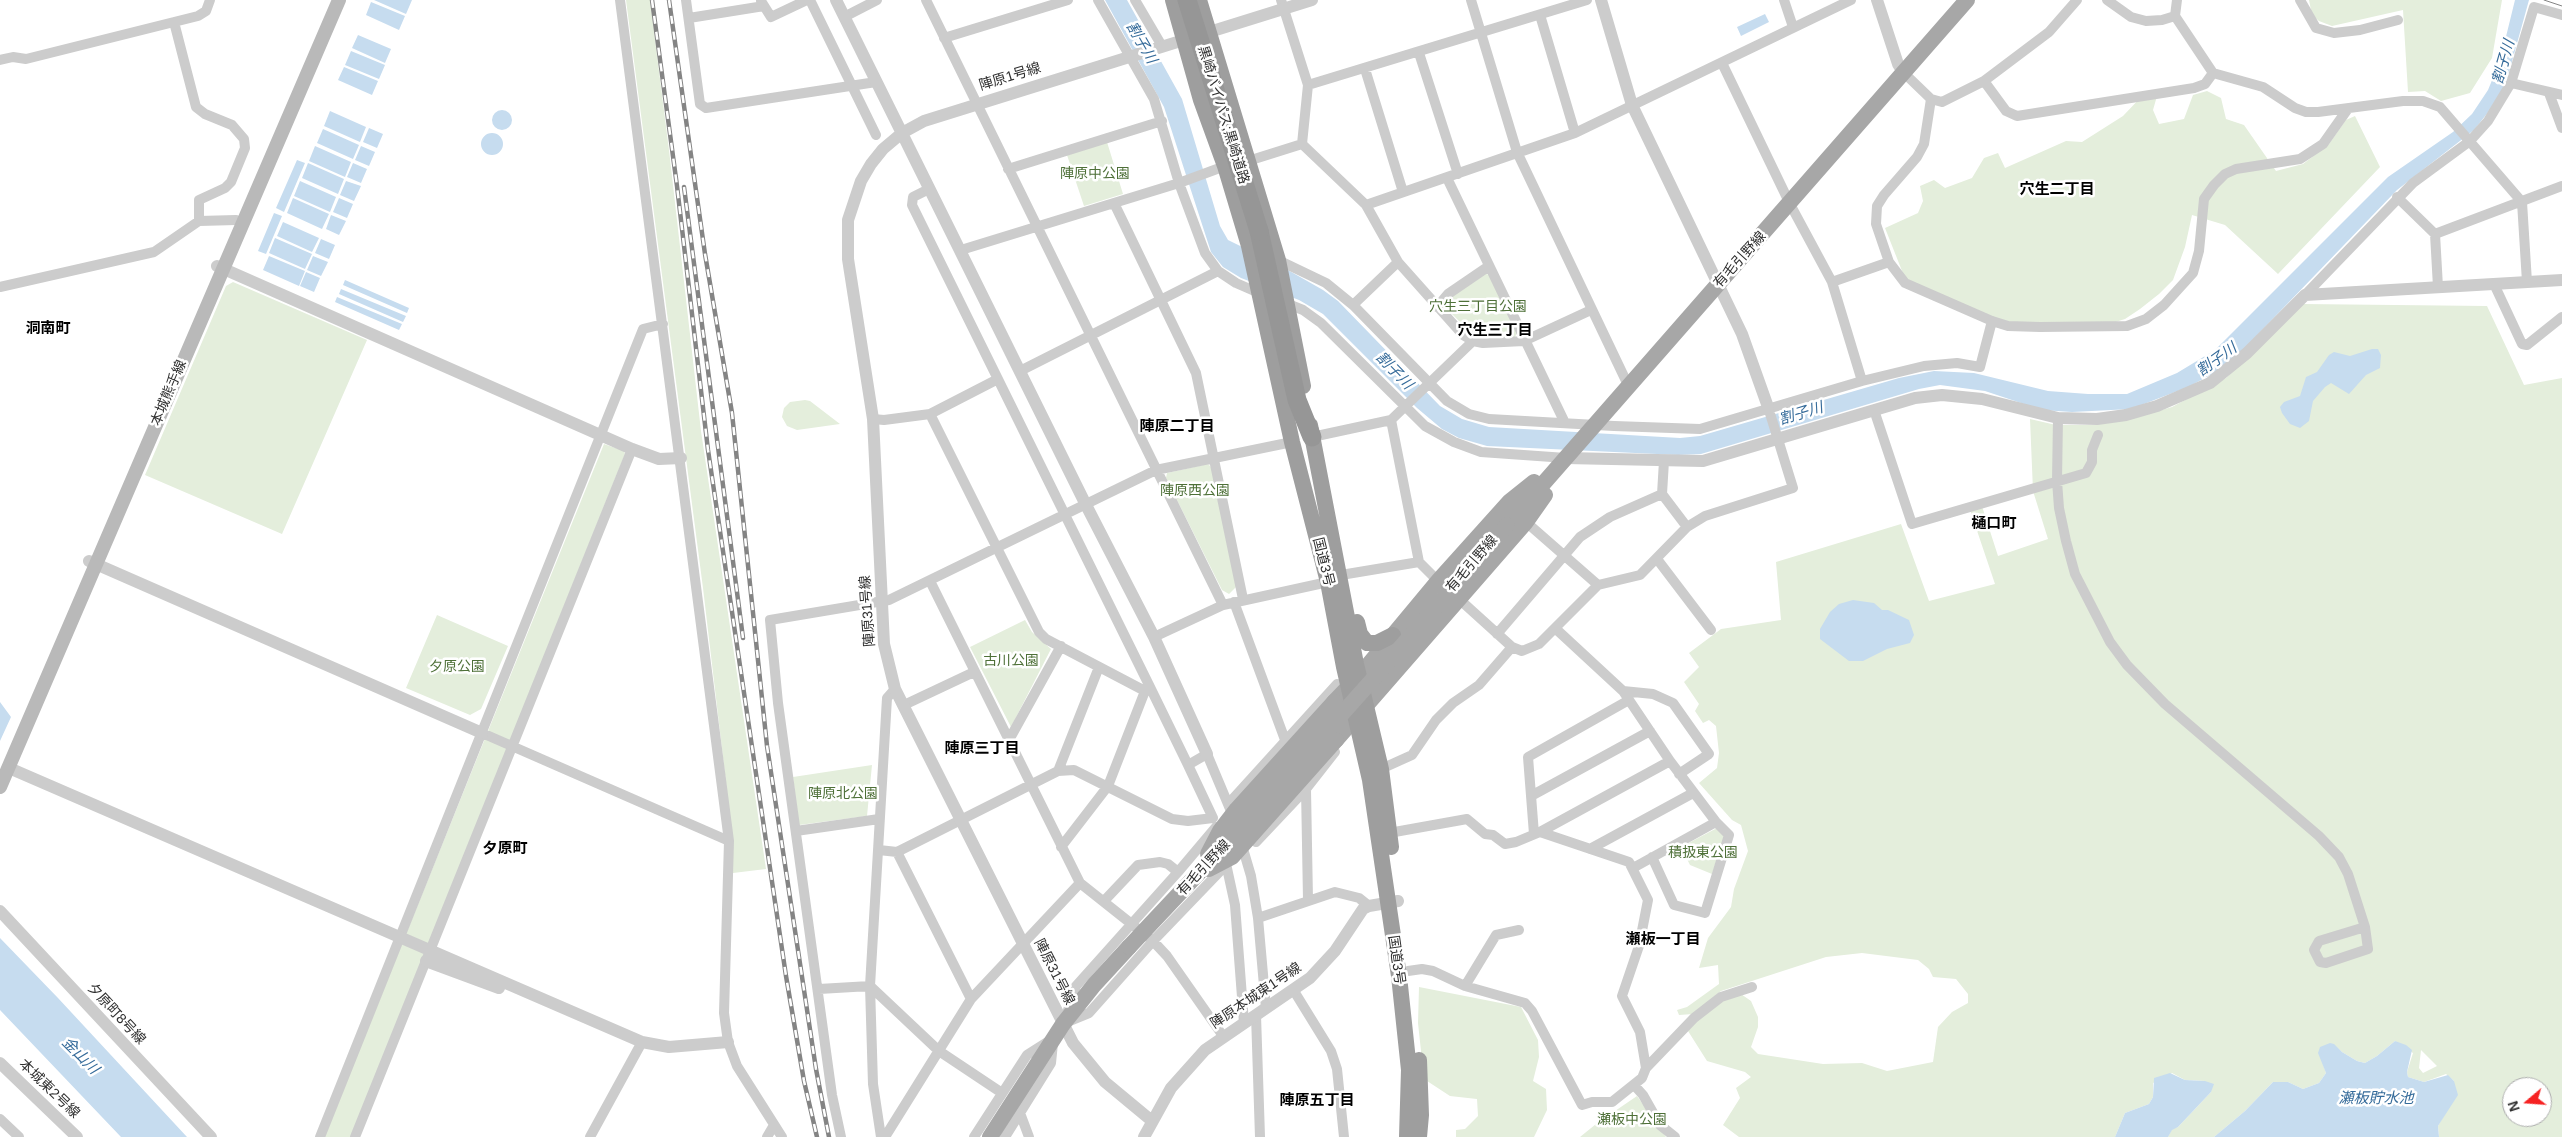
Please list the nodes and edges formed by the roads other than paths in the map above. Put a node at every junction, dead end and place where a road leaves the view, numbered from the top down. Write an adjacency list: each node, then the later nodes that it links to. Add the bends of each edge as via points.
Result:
1 (210, 0): 36 (street, via 206,11 198,16)
2 (331, 0): 83 (main road, 本城熊手線)
3 (339, 0): 93 (main road, 本城熊手線)
4 (620, 0): 110 (street)
5 (686, 0): 34 (street)
6 (809, 0): 28 (street, via 771,17); 53 (street)
7 (836, 0): 32 (street)
8 (877, 0): 32 (street)
9 (926, 0): 40 (street)
10 (1068, 0): 40 (street)
11 (1098, 0): 44 (street)
12 (1135, 0): 42 (street)
13 (1173, 0): 41 (highway)
14 (1187, 0): 87 (highway, 黒崎バイパス;黒崎道路, bridge)
15 (1199, 0): 38 (highway, 国道3号)
16 (1312, 0): 29 (street, 陣原1号線)
17 (1471, 0): 39 (street)
18 (1587, 0): 30 (street)
19 (1601, 0): 59 (street)
20 (1784, 0): 37 (street)
21 (1850, 0): 37 (street)
22 (1877, 0): 48 (street)
23 (1967, 0): 48 (main road, 有毛引野線)
24 (2077, 0): 50 (street, via 2049,32)
25 (2107, 0): 33 (street, via 2138,19 2162,20)
26 (2177, 0): 33 (street)
27 (2300, 0): 35 (street, via 2316,28 2334,33)
28 (762, 3): 34 (street)
29 (1283, 4): 38 (street, 陣原1号線); 54 (street)
30 (1540, 15): 39 (street); 64 (street)
31 (2562, 15): 52 (street, via 2534,7)
32 (844, 16): 51 (street)
33 (2175, 16): 49 (street)
34 (689, 18): 53 (street, via 700,104 706,108)
35 (2398, 20)
36 (174, 22): 45 (street, via 26,59); 84 (street, via 196,107 232,125 244,140 245,148 231,182 199,200)
37 (1793, 27): 46 (street)
38 (1209, 32): 41 (street, 陣原1号線); 69 (highway, 国道3号)
39 (1481, 34): 43 (street); 68 (street)
40 (944, 38): 58 (street)
41 (1184, 40): 42 (street, 陣原1号線); 70 (highway)
42 (1160, 46): 44 (street, 陣原1号線)
43 (1419, 53): 47 (street); 72 (street)
44 (1131, 55): 58 (street, 陣原1号線); 61 (street, via 1154,98)
45 (0, 60)
46 (1722, 63): 59 (street); 81 (street)
47 (1365, 69): 54 (street); 77 (street)
48 (1903, 72): 57 (street); 81 (main road, 有毛引野線)
49 (2213, 73): 50 (street, via 2205,84 2194,88 2017,116 2006,111); 60 (street, via 2263,86 2306,112)
50 (1984, 81): 57 (street, via 1942,102)
51 (876, 82): 53 (street); 63 (street)
52 (2511, 84): 55 (street); 66 (street, via 2488,121)
53 (851, 85): 65 (street)
54 (1308, 85): 67 (street)
55 (2549, 92): 56 (street); 62 (street)
56 (2562, 95)
57 (1931, 99): 91 (street, via 1924,144 1878,206 1876,224)
58 (976, 104): 63 (street, 陣原1号線, via 924,121); 71 (street)
59 (1632, 105): 64 (street); 98 (street)
60 (2347, 110): 66 (street, via 2423,101 2440,107); 109 (street, via 2323,144 2300,159 2236,169 2214,185 2204,199 2199,251 2193,273 2164,305 2146,319 2127,326 2008,326)
61 (1162, 121): 71 (street); 74 (street)
62 (2562, 128)
63 (902, 132): 76 (street); 124 (street, 陣原31号線, via 883,149 861,180 848,220 848,259)
64 (1575, 133): 68 (street)
65 (876, 135)
66 (2468, 138): 78 (street); 79 (street)
67 (1302, 144): 69 (street); 82 (street)
68 (1517, 152): 72 (street); 107 (street)
69 (1248, 161): 89 (highway, 国道3号)
70 (1225, 166): 74 (street); 87 (highway)
71 (1008, 169): 85 (street)
72 (1458, 174): 73 (street)
73 (1447, 178): 77 (street); 92 (street)
74 (1181, 182): 80 (street); 94 (street, via 1201,244)
75 (2562, 186): 79 (street)
76 (929, 189): 88 (street); 115 (street, via 913,197 912,205)
77 (1403, 192): 82 (street)
78 (2398, 197): 86 (street); 103 (street)
79 (2522, 202): 86 (street); 97 (street)
80 (1114, 203): 85 (street); 104 (street)
81 (1790, 204): 96 (street); 98 (main road, 有毛引野線)
82 (1366, 206): 90 (street)
83 (236, 220): 84 (street); 93 (main road, 本城熊手線)
84 (199, 221): 100 (street, via 154,252)
85 (1037, 227): 88 (street); 111 (street)
86 (2435, 234): 101 (street)
87 (1256, 239): 102 (highway, 黒崎バイパス;黒崎道路)
88 (961, 250): 114 (street)
89 (1279, 262): 102 (highway, 国道3号); 105 (street, via 1326,283)
90 (1398, 262): 105 (street); 106 (street)
91 (1889, 262): 96 (street); 109 (street, via 1905,283)
92 (1489, 266): 106 (street, via 1448,294); 113 (street)
93 (220, 267): 128 (street); 149 (main road, 本城熊手線)
94 (1218, 271): 102 (street, via 1236,283); 104 (street)
95 (2562, 280): 97 (street)
96 (1832, 282): 116 (street)
97 (2527, 282): 99 (street)
98 (1718, 284): 118 (main road, 有毛引野線); 120 (street, via 1742,334)
99 (2494, 284): 101 (street); 108 (street, via 2522,344 2526,345)
100 (0, 287)
101 (2438, 287): 103 (street)
102 (1273, 295): 119 (street, via 1321,323); 131 (highway, 黒崎バイパス;黒崎道路, via 1297,400); 132 (highway, 国道3号)
103 (2305, 296): 123 (street, via 2247,353 2210,383 2157,406 2126,415 2097,419)
104 (1161, 299): 111 (street); 136 (street, via 1196,373)
105 (1353, 305): 117 (street)
106 (1437, 307): 112 (street, via 1463,335)
107 (1591, 310): 113 (street); 118 (street)
108 (2562, 317)
109 (1992, 321): 116 (street, via 1980,367 1957,363 1924,366)
110 (663, 324): 128 (street, via 643,329); 135 (street)
111 (1090, 335): 114 (street); 138 (street)
112 (1473, 341): 113 (street); 117 (street)
113 (1524, 341): 126 (street)
114 (1020, 371): 141 (street)
115 (998, 379): 122 (street); 142 (street)
116 (1862, 381): 120 (street)
117 (1427, 383): 119 (street); 126 (street, via 1468,414 1489,419)
118 (1628, 385): 127 (main road, 有毛引野線)
119 (1407, 405): 125 (street); 134 (street, via 1425,426 1481,452)
120 (1769, 409): 127 (street, via 1700,429); 130 (street)
121 (1874, 410): 123 (street, via 1915,398 1942,395 1982,398); 130 (street); 139 (street, via 1912,524)
122 (930, 414): 124 (street); 145 (street)
123 (2058, 418): 139 (street)
124 (873, 419): 156 (street, 陣原31号線)
125 (1391, 420): 131 (street); 148 (street)
126 (1565, 422): 127 (street)
127 (1593, 426): 134 (main road, 有毛引野線)
128 (602, 435): 133 (street); 175 (street)
129 (2098, 435): 139 (street, via 2086,473)
130 (1777, 436): 137 (street, via 1703,461); 144 (street, via 1793,488 1705,516)
131 (1312, 437): 150 (highway, 国道3号)
132 (1292, 442): 136 (street); 150 (highway, 国道3号)
133 (632, 449): 135 (street, via 659,459); 178 (street)
134 (1569, 454): 137 (street); 143 (main road, via 1555,481); 152 (main road, via 1509,502); 210 (main road, 有毛引野線, bridge, via 1368,686)
135 (681, 458): 200 (street)
136 (1215, 458): 138 (street); 155 (street)
137 (1664, 461): 140 (street)
138 (1156, 470): 141 (street); 157 (street)
139 (2057, 481): 219 (street, via 2061,516 2075,574 2110,642 2127,666 2165,704 2340,857)
140 (1662, 494): 144 (street); 146 (street, via 1594,526)
141 (1086, 505): 142 (street); 162 (street)
142 (1064, 514): 145 (street); 168 (street)
143 (1526, 522): 146 (street); 154 (main road)
144 (1687, 527): 147 (street)
145 (996, 548): 151 (street); 163 (street, via 1039,632)
146 (1564, 556): 153 (street); 160 (street)
147 (1657, 559): 153 (street, via 1640,575); 159 (street)
148 (1419, 562): 150 (street); 152 (street)
149 (92, 563): 175 (street); 182 (main road, 本城熊手線)
150 (1334, 579): 155 (street); 161 (highway, via 1364,642 1377,644); 167 (highway, 国道3号)
151 (930, 581): 156 (street); 166 (street)
152 (1438, 581): 161 (main road)
153 (1598, 586): 158 (street)
154 (1459, 599): 160 (street); 172 (main road)
155 (1238, 600): 157 (street); 177 (street)
156 (881, 602): 169 (street, 陣原31号線, via 884,644); 197 (street, via 770,620)
157 (1224, 605): 162 (street)
158 (1556, 629): 164 (street, via 1539,644 1522,651); 170 (street)
159 (1711, 630)
160 (1497, 634): 164 (street)
161 (1393, 635): 167 (main road)
162 (1154, 636): 179 (street)
163 (1061, 646): 165 (street); 176 (street)
164 (1512, 647): 183 (street, via 1478,685 1447,708 1412,755)
165 (1099, 667): 168 (street); 184 (street)
166 (974, 672): 171 (street); 176 (street)
167 (1354, 682): 172 (highway, 国道3号); 173 (highway, 国道3号); 177 (street, via 1337,684); 210 (main road, bridge, via 1237,809 1220,831)
168 (1147, 688): 181 (street); 187 (street)
169 (895, 689): 171 (street, 陣原31号線); 193 (street, via 887,698)
170 (1626, 695): 174 (street); 185 (street, via 1653,694 1673,703 1709,754); 191 (street, via 1528,757)
171 (904, 705): 194 (street, 陣原31号線)
172 (1366, 705): 173 (main road); 183 (highway, 国道3号)
173 (1355, 720): 189 (street, via 1350,734); 210 (main road, bridge, via 1232,857); 214 (highway, 国道3号)
174 (1650, 731): 180 (street); 191 (street)
175 (482, 733): 178 (street); 221 (street)
176 (1009, 740): 186 (street)
177 (1284, 742): 189 (street); 192 (street)
178 (513, 746): 200 (street); 224 (street)
179 (1207, 754): 181 (street); 192 (street)
180 (1670, 761): 185 (street); 199 (street)
181 (1188, 765): 195 (street)
182 (4, 768): 188 (main road, 本城熊手線); 221 (street)
183 (1382, 769): 198 (highway, 国道3号)
184 (1058, 771): 186 (street); 187 (street, via 1074,770)
185 (1679, 774): 190 (street)
186 (1030, 785): 194 (street); 201 (street)
187 (1108, 786): 195 (street, via 1172,819); 201 (street)
188 (0, 787)
189 (1306, 789): 205 (street); 212 (street)
190 (1693, 793): 196 (street); 202 (street)
191 (1531, 796): 199 (street)
192 (1229, 803): 205 (street)
193 (879, 819): 197 (street); 203 (street)
194 (961, 820): 204 (street); 223 (street, 陣原31号線)
195 (1215, 822): 207 (street); 209 (street)
196 (1716, 822): 206 (street); 206 (street, via 1728,835 1705,913 1674,905)
197 (796, 831): 229 (street)
198 (1389, 832): 199 (street, via 1467,819 1485,834 1493,835 1505,844); 214 (highway, 国道3号)
199 (1537, 833): 202 (street)
200 (729, 841): 237 (street, via 724,1013)
201 (1061, 847): 211 (street)
202 (1590, 849): 208 (street, via 1629,862)
203 (879, 850): 204 (street); 226 (street)
204 (897, 852): 231 (street)
205 (1245, 854): 217 (street)
206 (1652, 857): 208 (street)
207 (1227, 864): 222 (street); 233 (street, via 1235,905)
208 (1633, 868): 240 (street, via 1648,900 1639,946 1622,996 1640,1032)
209 (1178, 872): 213 (street, via 1160,862 1138,865); 218 (street)
210 (1196, 876): 234 (main road, 有毛引野線, bridge, via 1094,985)
211 (1080, 883): 213 (street); 223 (street)
212 (1308, 900): 215 (street, via 1335,892 1359,898); 217 (street)
213 (1104, 901): 218 (street)
214 (1393, 902): 215 (street); 225 (highway, 国道3号); 265 (highway, 国道3号, via 1409,1070)
215 (1369, 906): 230 (street, 陣原本城東1号線, via 1359,914 1325,964)
216 (0, 911): 249 (street, 夕原町8号線)
217 (1258, 918): 232 (street)
218 (1133, 923): 222 (street); 234 (street, via 1076,986)
219 (2365, 927): 219 (street, via 2368,949 2326,964 2317,958 2314,950 2319,941)
220 (1519, 930): 227 (street, via 1496,935)
221 (400, 938): 224 (street); 250 (street)
222 (1153, 941): 234 (street, via 1089,1013); 235 (street)
223 (1023, 945): 231 (street); 234 (street, 陣原31号線)
224 (428, 956): 236 (street); 251 (street)
225 (1408, 971): 227 (street, via 1433,971); 266 (highway, 国道3号, via 1420,1069)
226 (870, 986): 229 (street); 238 (street); 256 (street, via 873,1084)
227 (1465, 986): 241 (street, via 1525,1003 1582,1105 1612,1102)
228 (1752, 987): 240 (street, via 1721,997 1694,1018)
229 (819, 989): 255 (street, via 832,1095)
230 (1294, 991): 232 (street, 陣原本城東1号線); 264 (street, via 1331,1052 1337,1068)
231 (971, 999): 238 (street)
232 (1261, 1012): 233 (street, 陣原本城東1号線); 263 (street)
233 (1244, 1023): 235 (street, 陣原本城東1号線)
234 (1058, 1031): 242 (street, via 1028,1055); 243 (street, via 1051,1063); 245 (street, 陣原31号線, via 1105,1082); 259 (main road, 有毛引野線)
235 (1223, 1036): 245 (street, 陣原本城東1号線, via 1188,1067)
236 (642, 1042): 237 (street, via 669,1047); 252 (street)
237 (728, 1042): 246 (street, via 737,1066)
238 (940, 1051): 242 (street); 257 (street)
239 (0, 1063): 248 (street, 本城東2号線)
240 (1646, 1068): 241 (street)
241 (1634, 1085): 267 (street, via 1660,1125)
242 (1002, 1093): 258 (street)
243 (1020, 1113): 260 (street); 261 (street)
244 (0, 1120): 247 (street)
245 (1152, 1120): 262 (street, 陣原本城東1号線)
246 (774, 1125): 253 (street); 254 (street)
247 (19, 1137)
248 (77, 1137)
249 (211, 1137)
250 (320, 1137)
251 (355, 1137)
252 (590, 1137)
253 (767, 1137)
254 (782, 1137)
255 (841, 1137)
256 (881, 1137)
257 (885, 1137)
258 (974, 1137)
259 (990, 1137)
260 (1005, 1137)
261 (1028, 1137)
262 (1144, 1137)
263 (1260, 1137)
264 (1344, 1137)
265 (1406, 1137)
266 (1419, 1137)
267 (1675, 1137)

